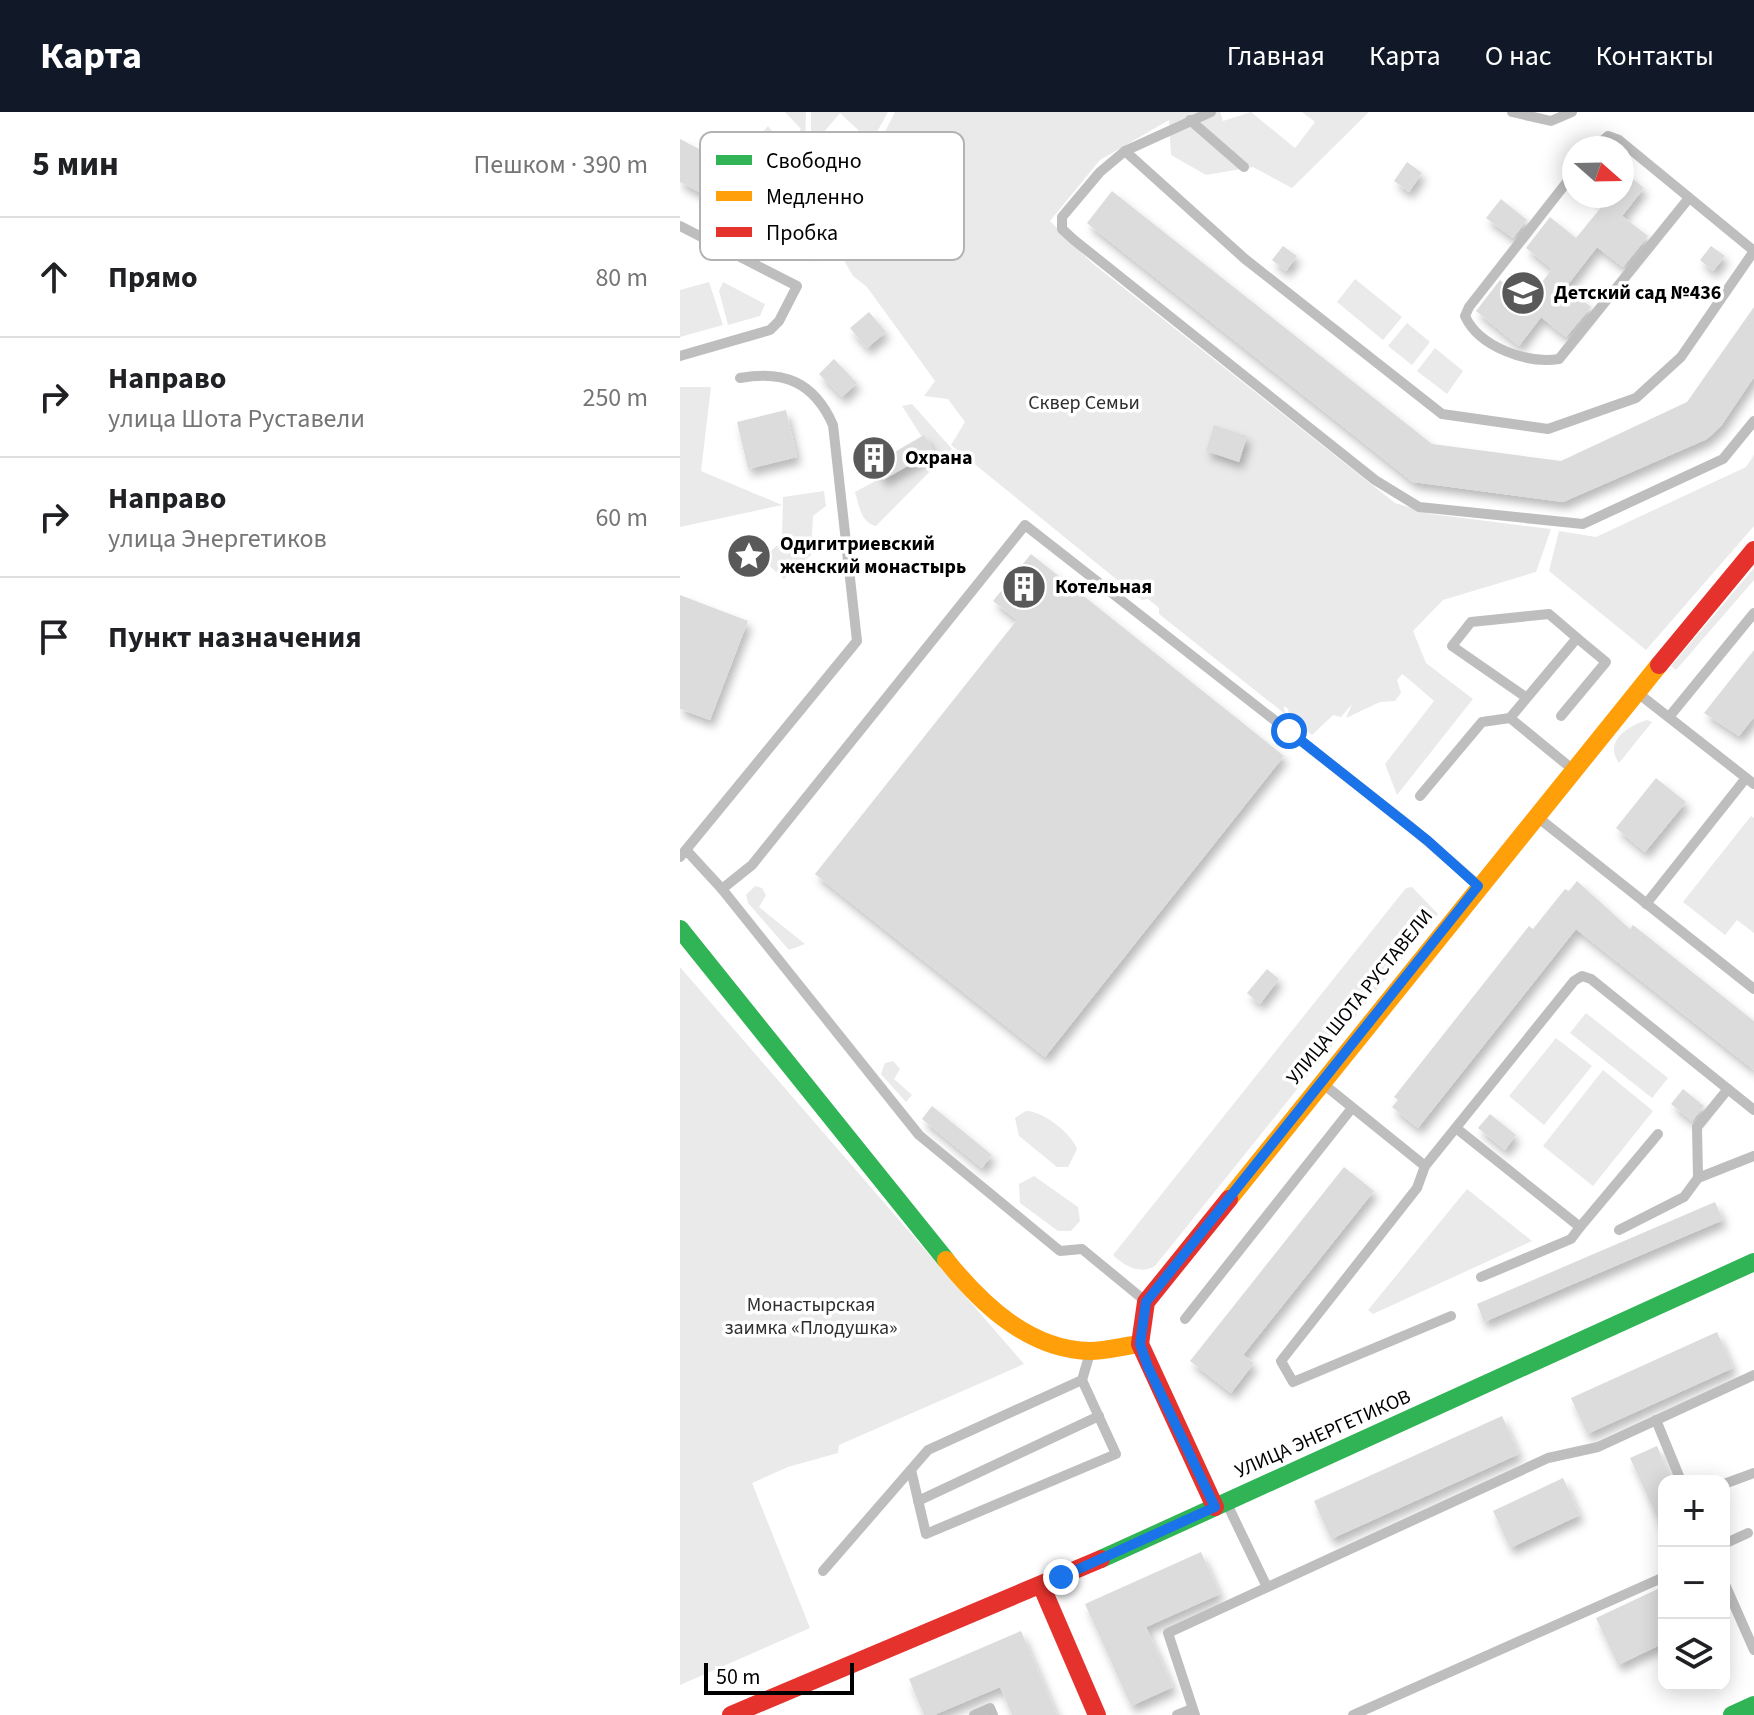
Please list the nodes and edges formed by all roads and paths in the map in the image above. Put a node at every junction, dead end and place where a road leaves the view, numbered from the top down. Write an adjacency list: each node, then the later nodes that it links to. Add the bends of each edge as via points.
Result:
1 (1211, 112): 4 (lane)
2 (1512, 112): 3 (lane, via 1551,121)
3 (1572, 112)
4 (1190, 120): 5 (lane); 7 (lane)
5 (1125, 151): 12 (lane, via 1245,259 1442,414 1548,429 1636,398 1681,357); 16 (lane, via 1062,217 1062,229 1375,480 1419,507 1556,523 1595,522 1723,459)
6 (1634, 152): 9 (lane)
7 (1244, 167)
8 (1562, 188): 9 (lane, via 1465,316 1505,352 1559,359)
9 (1689, 198): 12 (lane)
10 (680, 226): 11 (lane)
11 (700, 236)
12 (1754, 251)
13 (746, 260): 14 (lane, via 797,286 779,321 770,330)
14 (680, 356)
15 (740, 378): 29 (lane, via 767,373 785,377 815,394 827,410 833,425 857,641)
16 (1754, 421)
17 (1754, 550): 20 (street, УЛИЦА ШОТА РУСТАВЕЛИ)
18 (1754, 613): 23 (lane)
19 (1577, 638): 21 (lane); 21 (lane, via 1549,614 1471,622 1452,646); 22 (lane, via 1606,662)
20 (1636, 691): 23 (lane); 25 (street, УЛИЦА ШОТА РУСТАВЕЛИ)
21 (1527, 698): 24 (lane)
22 (1561, 716)
23 (1669, 717): 26 (lane)
24 (1510, 718): 25 (lane); 27 (lane, via 1482,722)
25 (1573, 769): 28 (street, УЛИЦА ШОТА РУСТАВЕЛИ)
26 (1750, 781): 32 (lane)
27 (1420, 796)
28 (1535, 816): 30 (street, УЛИЦА ШОТА РУСТАВЕЛИ); 32 (lane)
29 (684, 854): 31 (lane)
30 (1478, 886): 31 (lane, via 1401,819 1025,525 752,865); 35 (street, УЛИЦА ШОТА РУСТАВЕЛИ)
31 (722, 889): 48 (lane, via 919,1135 1060,1251 1082,1249)
32 (1646, 904): 34 (lane)
33 (680, 929): 52 (street, via 952,1268 1019,1331 1044,1345)
34 (1754, 989)
35 (1320, 1082): 37 (lane); 48 (street, УЛИЦА ШОТА РУСТАВЕЛИ)
36 (1728, 1089): 38 (lane); 39 (lane, via 1582,976); 43 (lane, via 1697,1127)
37 (1352, 1108): 42 (lane); 50 (lane)
38 (1754, 1110)
39 (1456, 1128): 42 (lane); 44 (lane)
40 (1658, 1134): 44 (lane)
41 (1754, 1156): 43 (lane)
42 (1425, 1166): 49 (lane, via 1417,1188 1281,1361 1293,1382)
43 (1698, 1178): 45 (lane, via 1684,1197)
44 (1580, 1227): 47 (lane, via 1571,1239)
45 (1619, 1230)
46 (1754, 1262): 62 (street, УЛИЦА ЭНЕРГЕТИКОВ)
47 (1481, 1277)
48 (1146, 1302): 51 (street)
49 (1451, 1316)
50 (1185, 1319)
51 (1140, 1344): 52 (street); 62 (street)
52 (1090, 1351): 54 (lane)
53 (1754, 1375): 56 (lane)
54 (1082, 1380): 55 (lane); 57 (lane, via 928,1450)
55 (1099, 1416): 61 (lane); 61 (lane, via 1116,1454 926,1534)
56 (1656, 1420): 59 (lane); 68 (lane, via 1598,1447 1548,1458)
57 (911, 1470): 61 (lane); 65 (lane)
58 (1754, 1473): 60 (lane)
59 (1679, 1475)
60 (1730, 1482)
61 (918, 1501)
62 (1220, 1504): 67 (street, УЛИЦА ЭНЕРГЕТИКОВ); 68 (lane)
63 (1748, 1533): 64 (lane)
64 (1730, 1541)
65 (823, 1571)
66 (1658, 1580): 78 (lane)
67 (1041, 1585): 73 (street, УЛИЦА ЭНЕРГЕТИКОВ); 76 (street)
68 (1267, 1587): 72 (lane, via 1168,1633)
69 (1730, 1596): 70 (lane)
70 (1754, 1650)
71 (1754, 1705): 79 (street)
72 (1193, 1712): 77 (lane)
73 (731, 1715)
74 (974, 1715): 75 (lane, via 990,1708)
75 (993, 1715)
76 (1097, 1715)
77 (1177, 1715)
78 (1353, 1715)
79 (1732, 1715)

